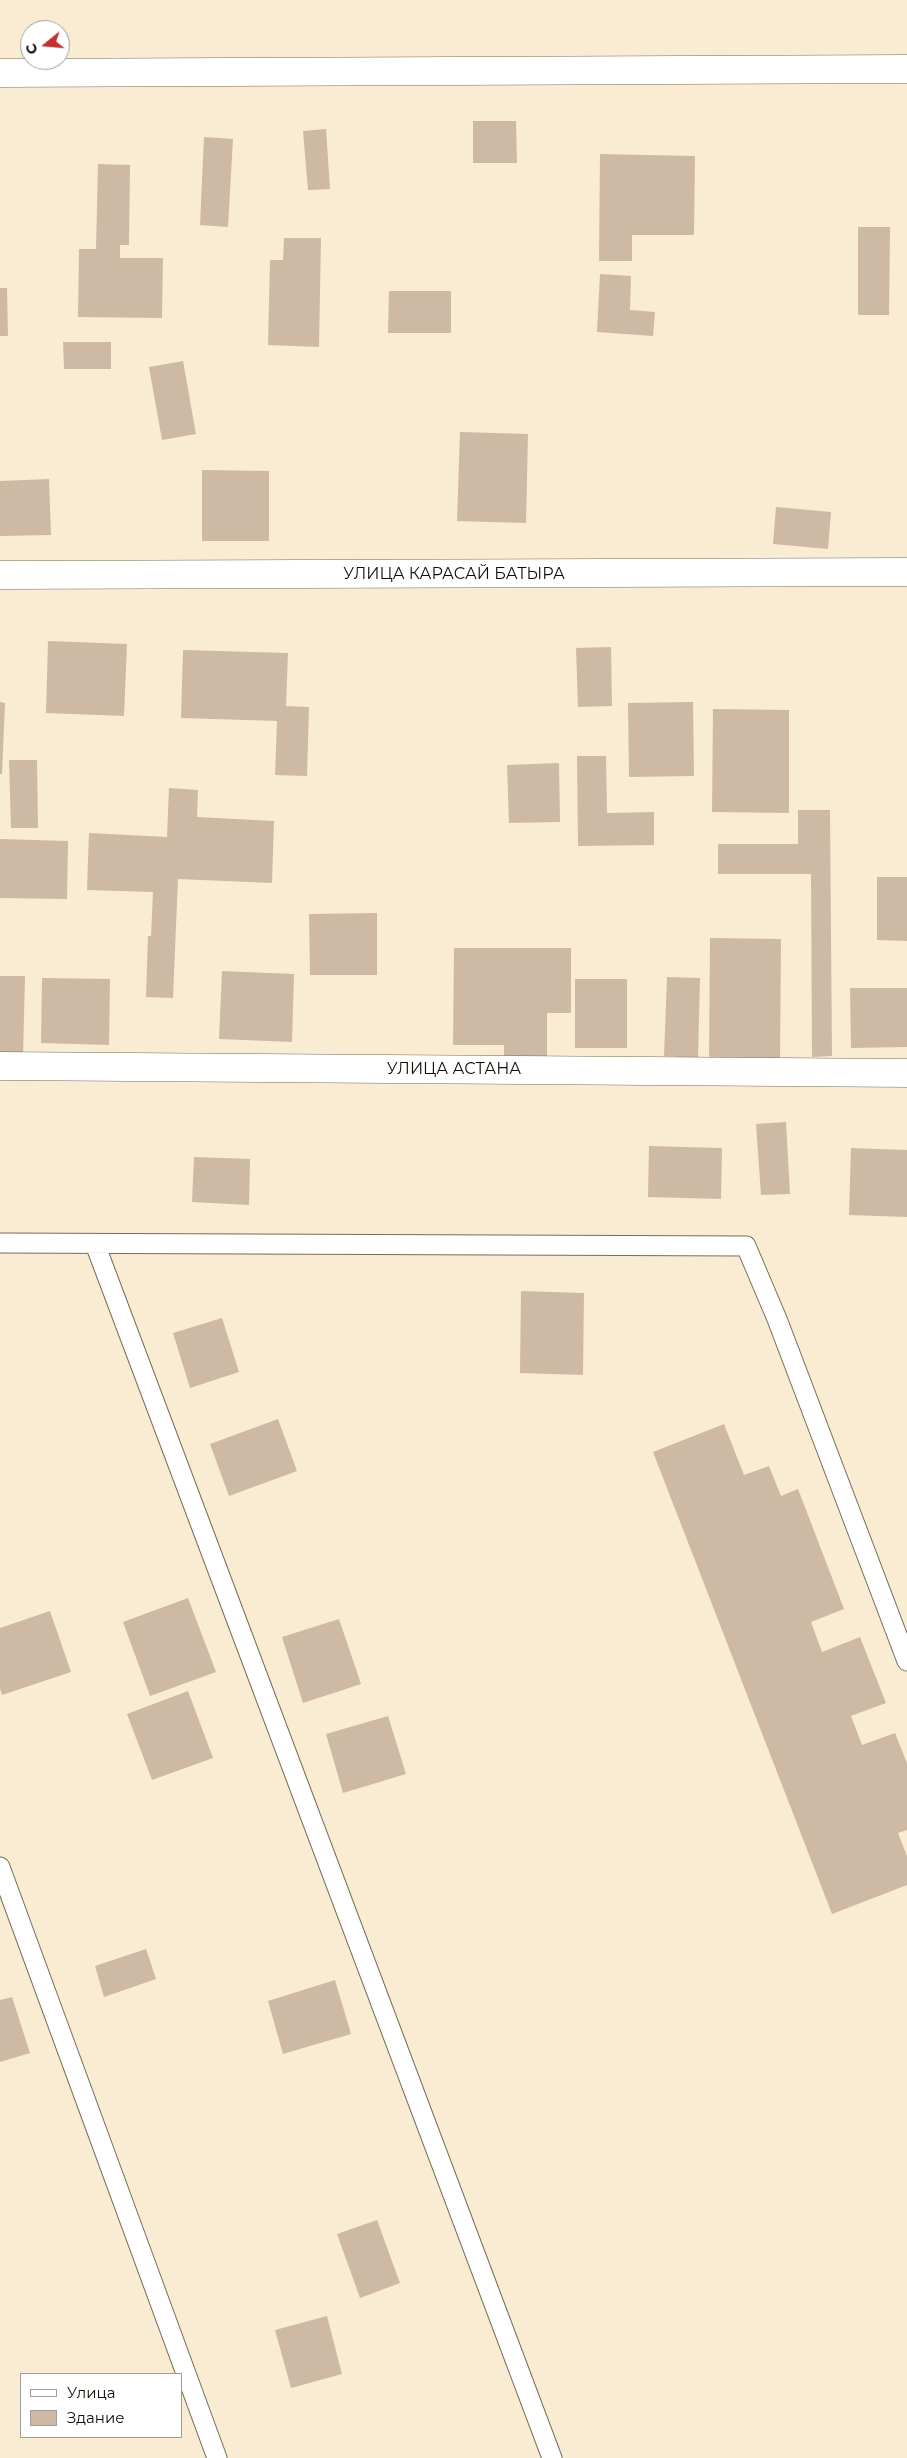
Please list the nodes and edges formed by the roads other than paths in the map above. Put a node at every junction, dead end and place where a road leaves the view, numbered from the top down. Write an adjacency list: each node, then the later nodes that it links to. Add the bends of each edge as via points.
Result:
1 (907, 69): 2 (street)
2 (0, 73)
3 (907, 572): 4 (street, УЛИЦА КАРАСАЙ БАТЫРА)
4 (0, 575)
5 (0, 1066): 6 (street, УЛИЦА АСТАНА)
6 (907, 1073)
7 (0, 1243): 8 (lane)
8 (95, 1244): 9 (lane, via 746,1246); 12 (lane)
9 (907, 1661)
10 (0, 1867): 11 (lane)
11 (217, 2458)
12 (552, 2458)

